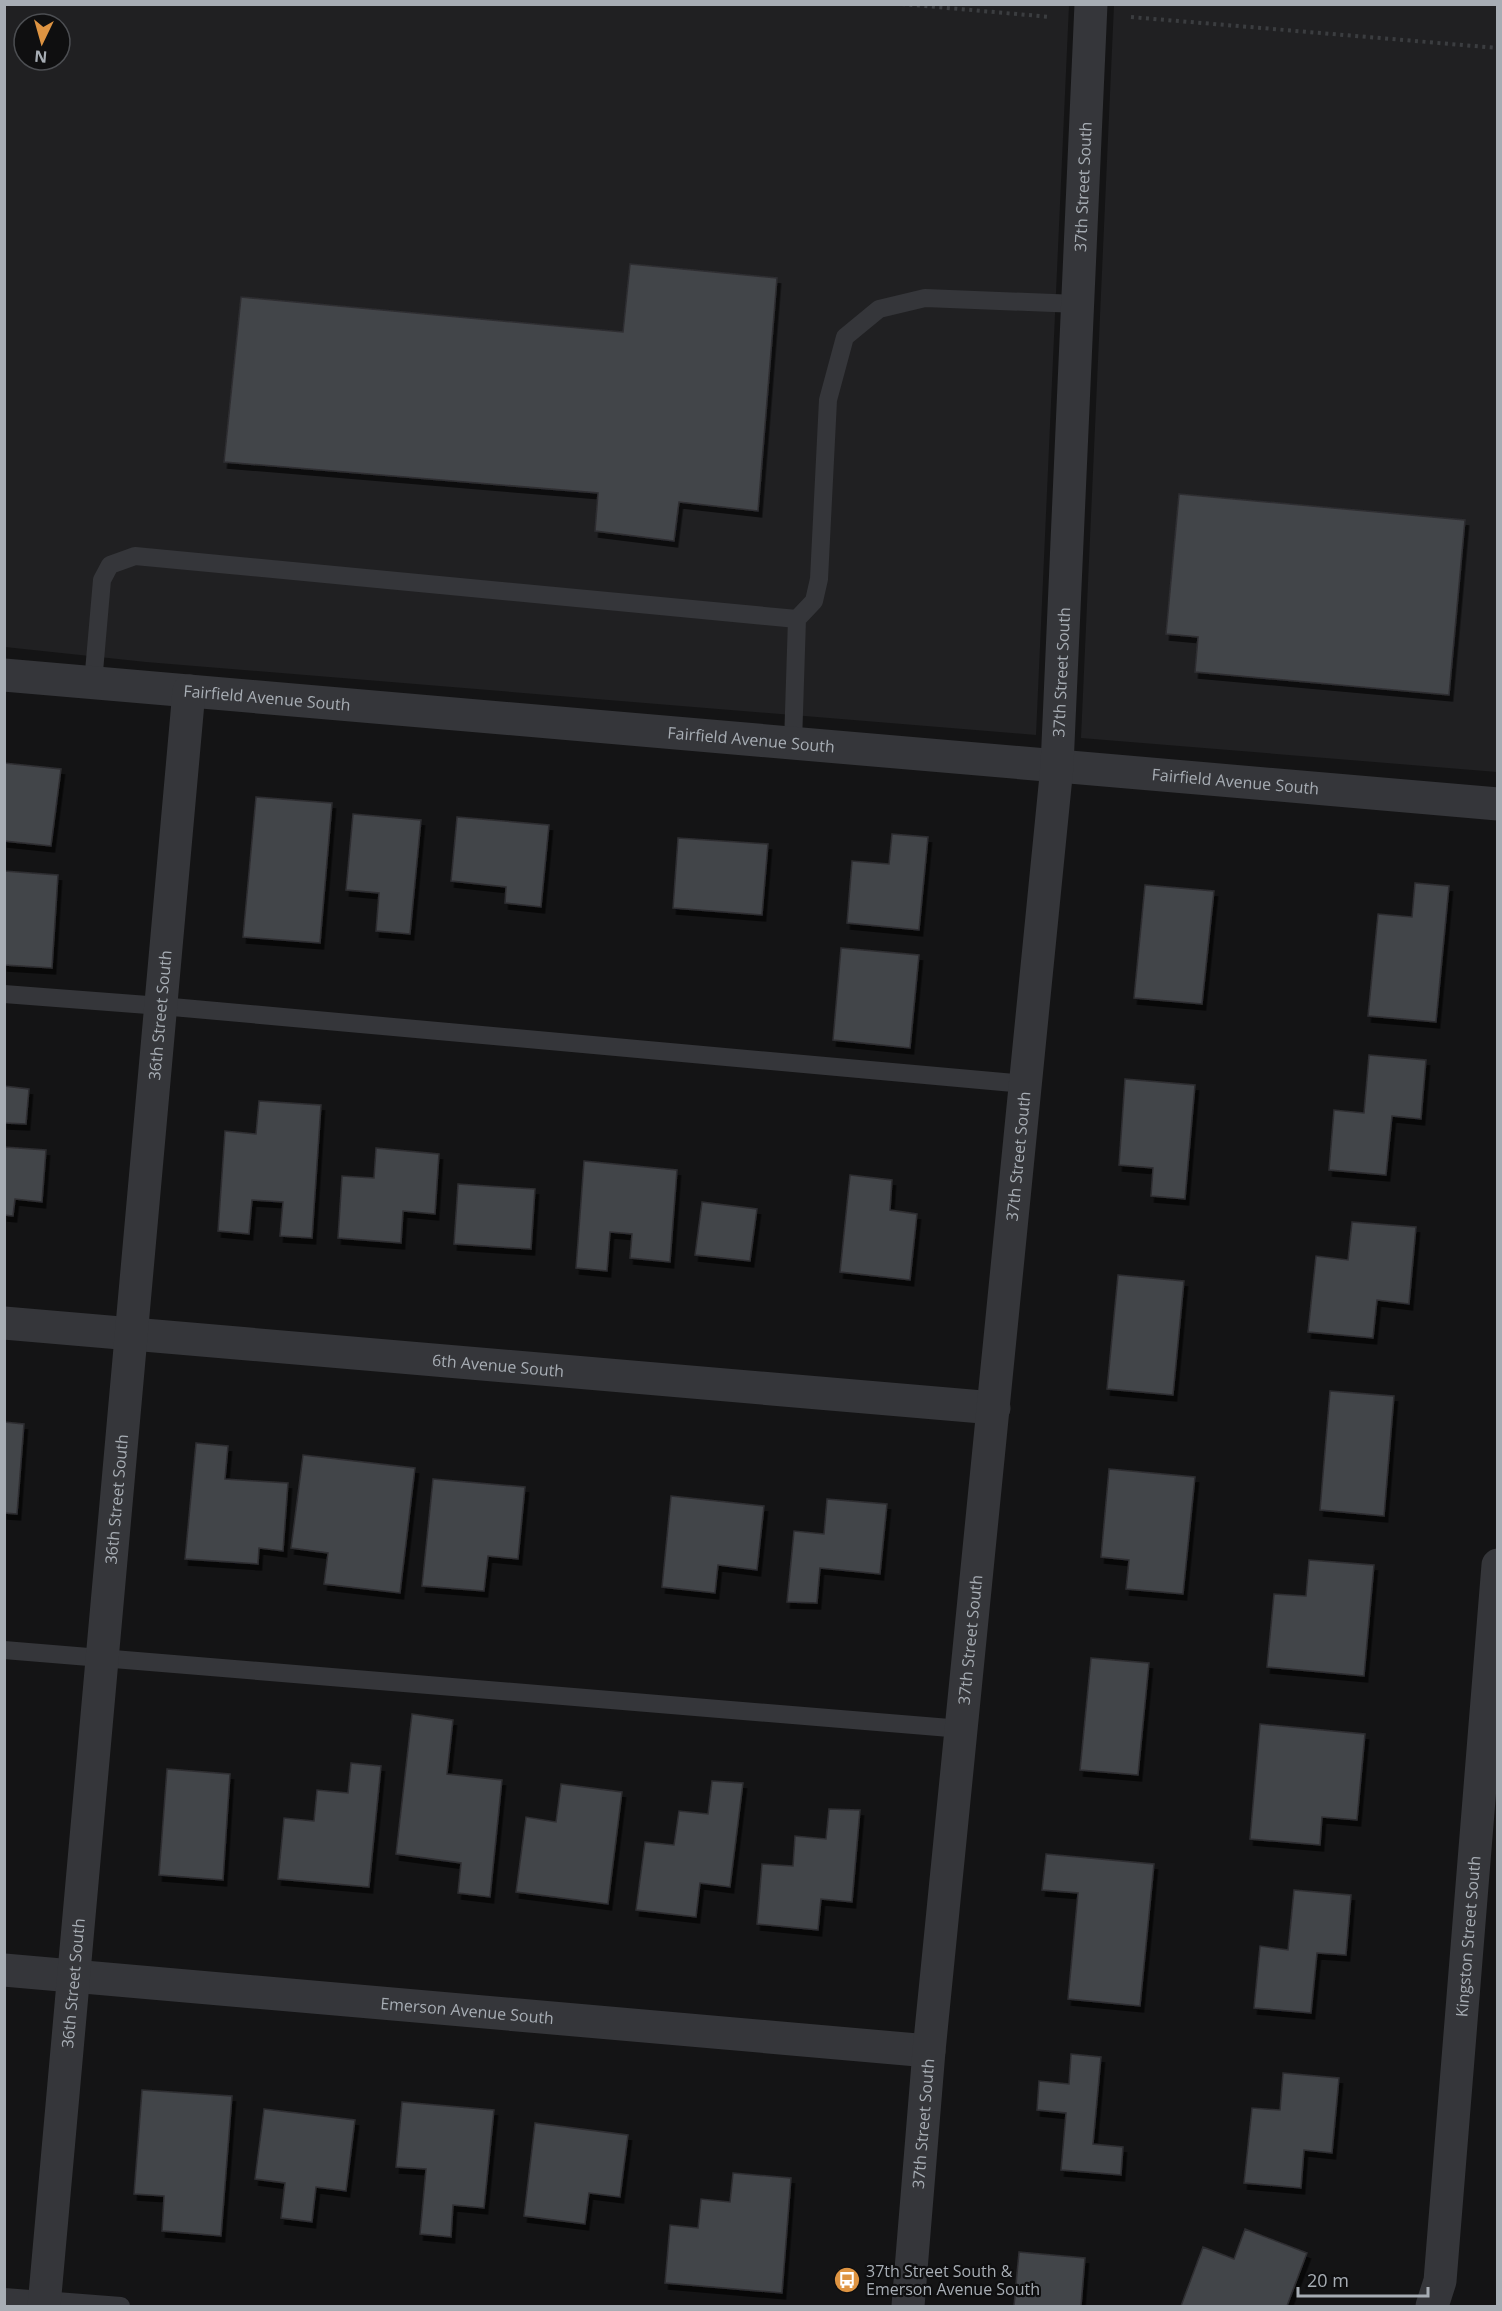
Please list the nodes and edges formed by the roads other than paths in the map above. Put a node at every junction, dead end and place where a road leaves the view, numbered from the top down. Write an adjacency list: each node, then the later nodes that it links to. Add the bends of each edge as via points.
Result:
1 (1106, 10): 2 (street, 37th Street South)
2 (1078, 304): 3 (lane, via 925,298 879,309 845,337 828,400 819,579 814,601); 8 (street, 37th Street South)
3 (797, 619): 5 (lane, via 135,556 110,565 102,580); 7 (lane)
4 (4, 675): 5 (street, Fairfield Avenue South)
5 (93, 683): 6 (street, Fairfield Avenue South)
6 (189, 691): 7 (street, Fairfield Avenue South); 11 (street, 36th Street South)
7 (793, 743): 8 (street, Fairfield Avenue South)
8 (1057, 766): 9 (street, Fairfield Avenue South); 12 (street, 37th Street South)
9 (1497, 804)
10 (4, 994): 11 (lane)
11 (161, 1006): 12 (lane); 14 (street, 36th Street South)
12 (1025, 1084): 15 (street, 37th Street South)
13 (4, 1323): 14 (street, 6th Avenue South)
14 (131, 1334): 15 (street, 6th Avenue South); 18 (street, 36th Street South)
15 (994, 1408): 19 (street, 37th Street South)
16 (1497, 1565): 27 (street, Kingston Street South, via 1440,2281)
17 (4, 1650): 18 (lane)
18 (102, 1659): 19 (lane); 21 (street, 36th Street South)
19 (962, 1729): 22 (street, 37th Street South)
20 (4, 1970): 21 (street, Emerson Avenue South)
21 (73, 1976): 22 (street, Emerson Avenue South); 24 (street, 36th Street South)
22 (929, 2051): 26 (street, 37th Street South)
23 (4, 2297): 24 (lane)
24 (44, 2303): 25 (lane)
25 (121, 2307)
26 (908, 2307)
27 (1432, 2307)

